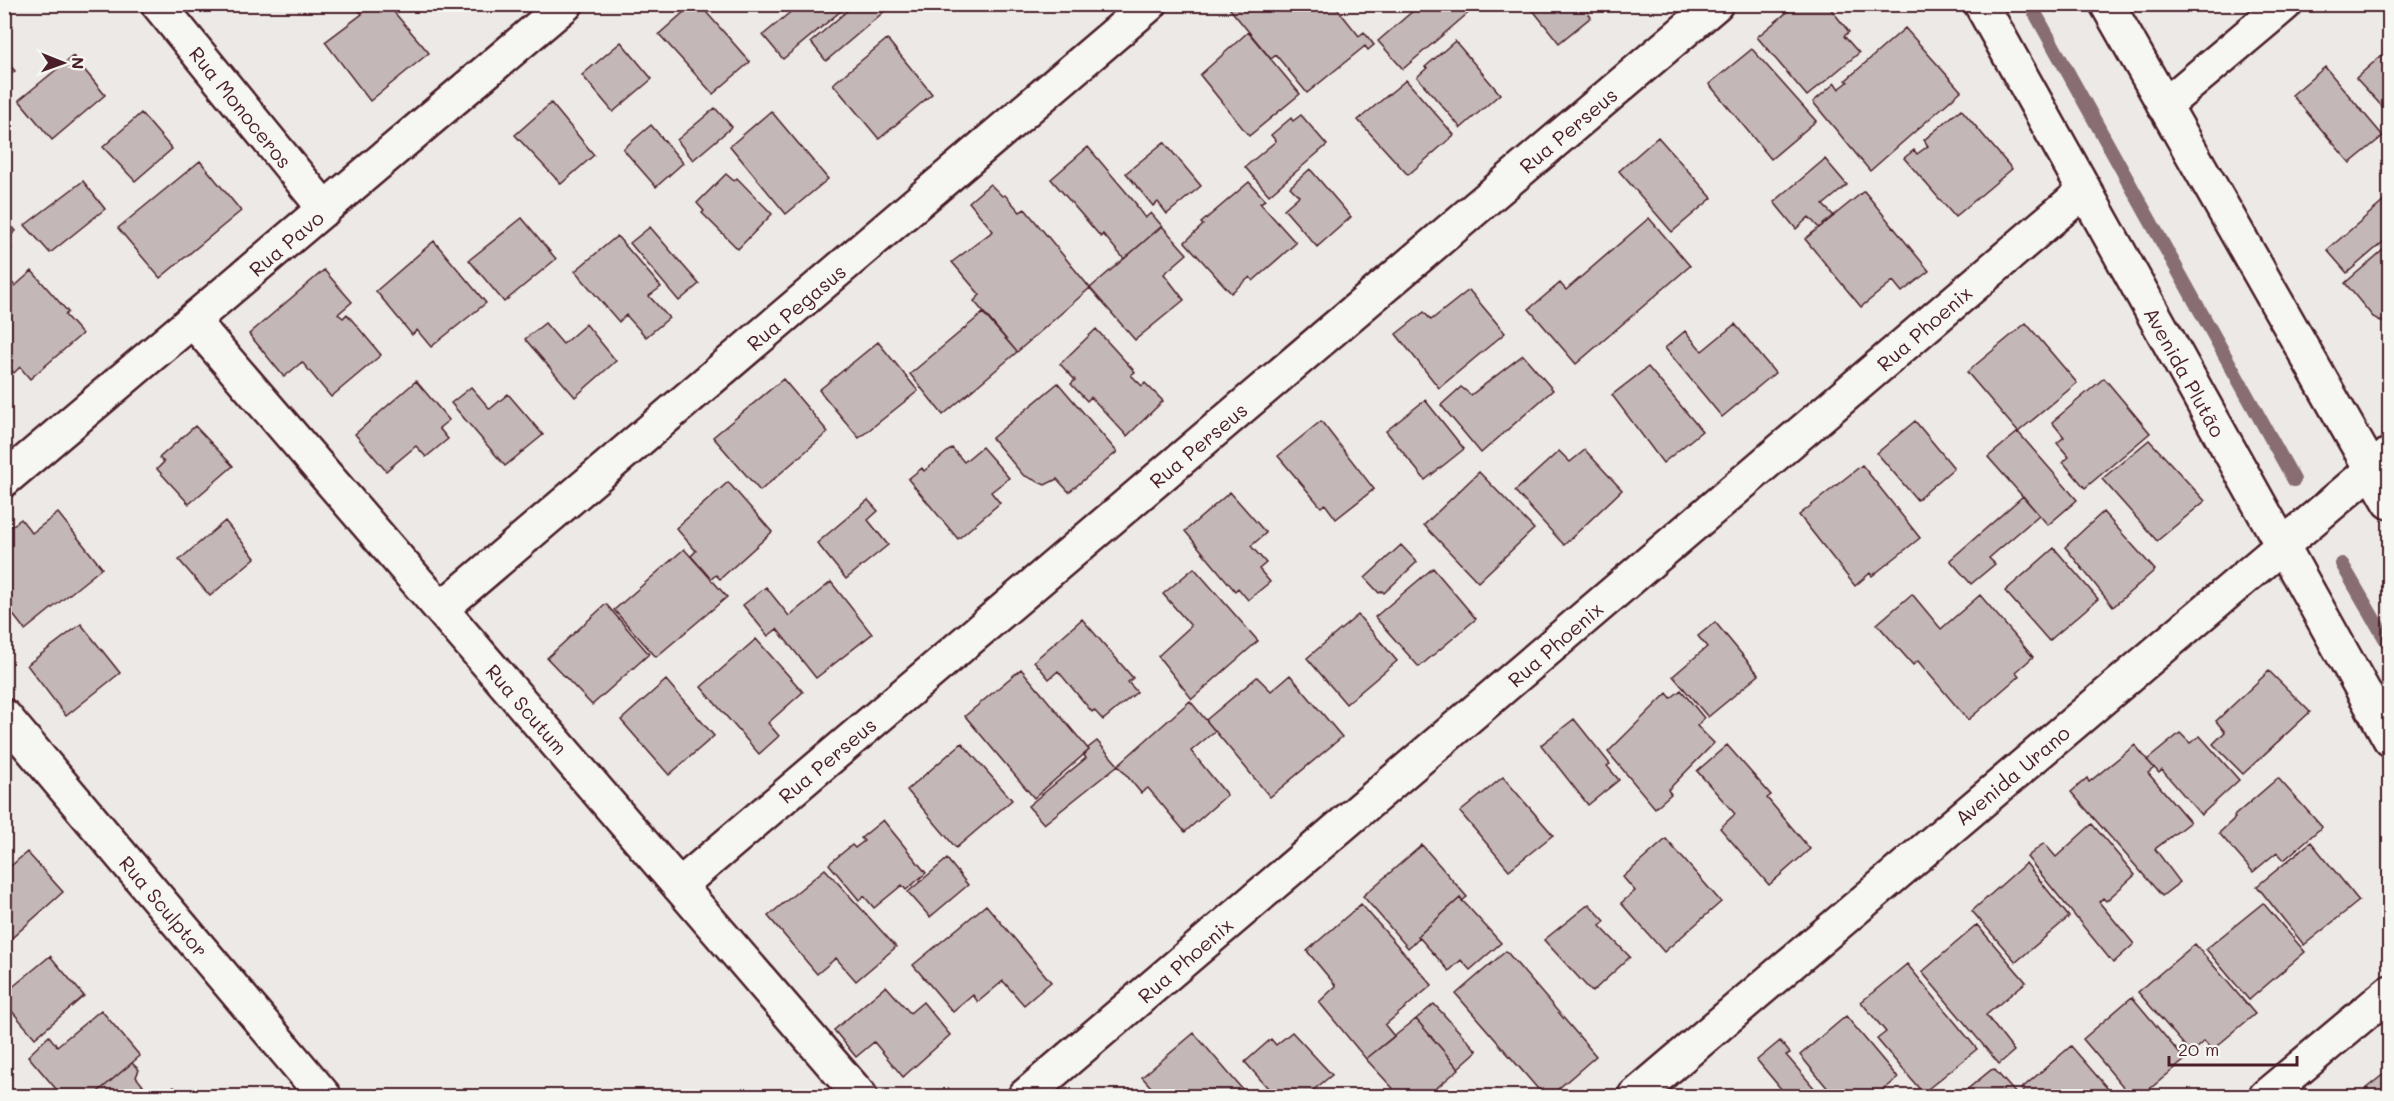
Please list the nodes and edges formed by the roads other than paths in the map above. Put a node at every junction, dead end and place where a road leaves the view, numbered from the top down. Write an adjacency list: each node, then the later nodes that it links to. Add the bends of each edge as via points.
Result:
1 (158, 4): 10 (street, Rua Monoceros)
2 (566, 4): 10 (street, Rua Pavo)
3 (1150, 4): 16 (street, Rua Pegasus)
4 (1716, 4): 19 (street, Rua Perseus)
5 (1981, 4): 9 (street, Avenida Plutão)
6 (2107, 4): 8 (street)
7 (2285, 4): 8 (street)
8 (2164, 106): 12 (street)
9 (2084, 191): 15 (street, Avenida Plutão); 23 (street, Rua Phoenix)
10 (326, 209): 11 (street, Rua Pavo)
11 (193, 321): 13 (street, Rua Pavo); 16 (street, Rua Scutum)
12 (2380, 462): 14 (street); 15 (street, Avenida Urano)
13 (4, 480)
14 (2390, 502)
15 (2282, 545): 18 (street, Avenida Plutão); 24 (street, Avenida Urano)
16 (441, 609): 19 (street, Rua Scutum)
17 (4, 716): 21 (street, Rua Sculptor)
18 (2390, 739)
19 (679, 886): 22 (street, Rua Scutum)
20 (2390, 992): 25 (street)
21 (324, 1096)
22 (860, 1096)
23 (1025, 1096)
24 (1635, 1096)
25 (2266, 1096)

